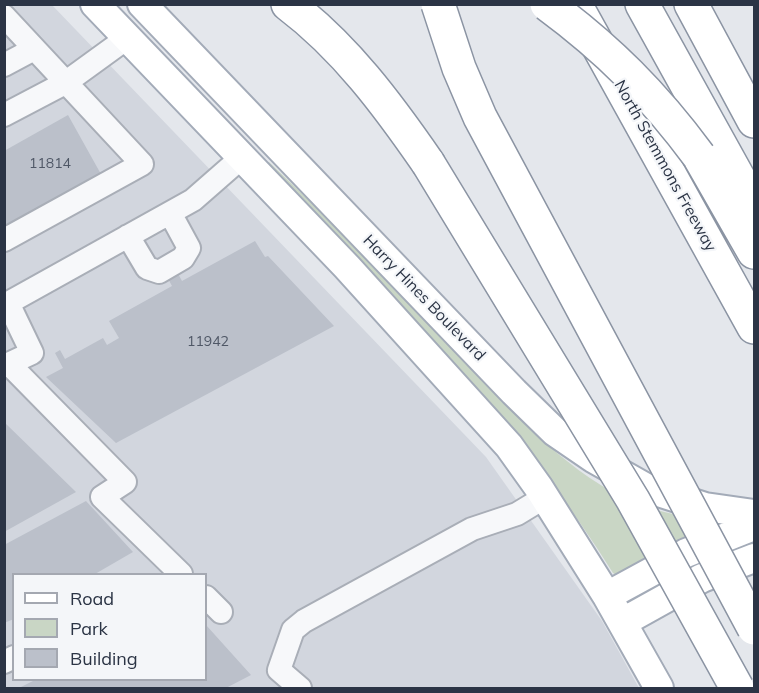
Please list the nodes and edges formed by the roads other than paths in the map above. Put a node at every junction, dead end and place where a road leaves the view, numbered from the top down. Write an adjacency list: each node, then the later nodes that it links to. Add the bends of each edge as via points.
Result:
1 (95, 4): 13 (main road, Harry Hines Boulevard)
2 (288, 4): 40 (highway, bridge, via 332,43 368,83 428,163 633,500)
3 (438, 4): 37 (highway, bridge, via 480,117)
4 (547, 4): 27 (highway, bridge, via 592,37 658,103 699,156)
5 (575, 4): 15 (highway, North Stemmons Freeway)
6 (589, 4): 15 (highway)
7 (642, 4): 23 (highway)
8 (663, 4): 22 (highway)
9 (691, 4): 20 (highway)
10 (716, 4): 18 (highway)
11 (148, 10): 13 (main road); 31 (main road, Harry Hines Boulevard, via 555,432 646,488 705,507)
12 (4, 16): 14 (lane)
13 (127, 38): 17 (lane); 21 (main road, Harry Hines Boulevard)
14 (34, 49): 16 (lane); 17 (lane)
15 (608, 63): 28 (highway, North Stemmons Freeway)
16 (4, 65)
17 (65, 83): 19 (lane); 26 (lane, via 142,164)
18 (754, 90)
19 (4, 115)
20 (754, 121)
21 (242, 158): 24 (lane, via 193,200); 30 (main road, Harry Hines Boulevard, via 509,446)
22 (754, 173)
23 (754, 206)
24 (170, 213): 25 (lane); 25 (lane, via 189,248 183,258 159,272 147,268)
25 (128, 236): 29 (lane, via 8,303 32,353)
26 (4, 240)
27 (754, 252)
28 (754, 327)
29 (7, 365): 34 (lane, via 125,482 102,497)
30 (545, 496): 35 (main road, Harry Hines Boulevard); 38 (lane, via 517,514 472,529 304,621 293,630 279,670)
31 (754, 514)
32 (754, 526): 35 (main road, via 686,553)
33 (754, 558): 36 (main road, via 702,578)
34 (173, 572)
35 (607, 596): 36 (main road, Harry Hines Boulevard)
36 (623, 622): 39 (main road)
37 (754, 628)
38 (289, 686)
39 (659, 688)
40 (737, 688)

